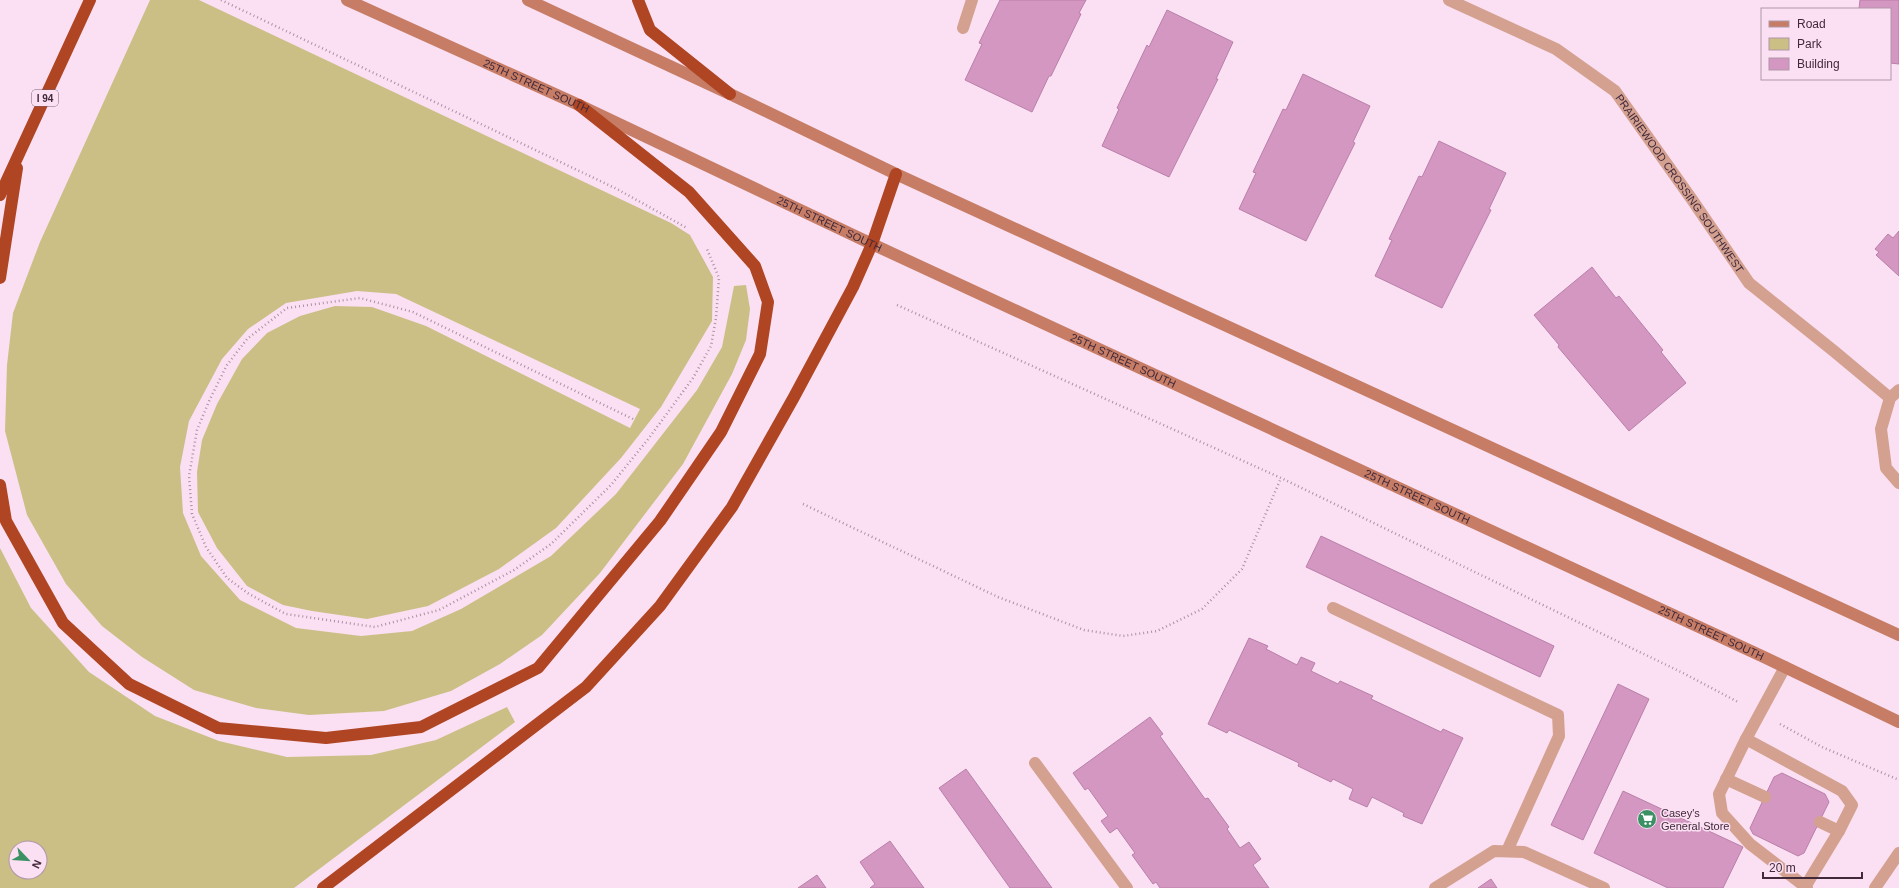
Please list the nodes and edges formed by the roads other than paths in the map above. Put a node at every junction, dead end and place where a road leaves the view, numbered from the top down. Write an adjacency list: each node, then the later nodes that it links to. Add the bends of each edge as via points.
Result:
1 (90, 0): 10 (highway, I 94)
2 (347, 0): 9 (main road, 25TH STREET SOUTH)
3 (528, 0): 8 (main road)
4 (638, 0): 8 (highway, via 650,30)
5 (972, 0): 7 (street)
6 (1449, 0): 15 (street, PRAIRIEWOOD CROSSING SOUTHWEST, via 1556,49 1615,91 1749,283 1835,352)
7 (963, 28)
8 (730, 94): 11 (main road)
9 (579, 105): 13 (main road, 25TH STREET SOUTH); 17 (highway, via 689,192 755,266 768,302 760,354 721,432 660,521 538,668 421,727 326,738 218,728 129,684 63,623 6,521)
10 (19, 154): 12 (highway, I 94); 14 (highway)
11 (896, 174): 13 (highway); 19 (main road)
12 (0, 196)
13 (872, 244): 20 (main road, 25TH STREET SOUTH); 30 (highway, via 853,287 732,507 660,606 586,687)
14 (0, 278)
15 (1895, 394): 16 (street, via 1880,428 1886,468)
16 (1899, 483)
17 (0, 485)
18 (1333, 608): 28 (street, via 1558,715 1559,736)
19 (1899, 635)
20 (1785, 667): 21 (main road, 25TH STREET SOUTH); 22 (street)
21 (1899, 722)
22 (1746, 739): 24 (street); 27 (street, via 1842,791 1852,805)
23 (1035, 763): 31 (street)
24 (1726, 778): 25 (street); 34 (street, via 1719,794 1722,814 1750,844)
25 (1765, 797)
26 (1820, 822): 27 (street)
27 (1839, 831): 34 (street)
28 (1507, 851): 32 (street, via 1494,851); 33 (street, via 1524,852)
29 (1899, 854): 35 (street)
30 (323, 888)
31 (1127, 888)
32 (1435, 888)
33 (1604, 888)
34 (1806, 888)
35 (1875, 888)

